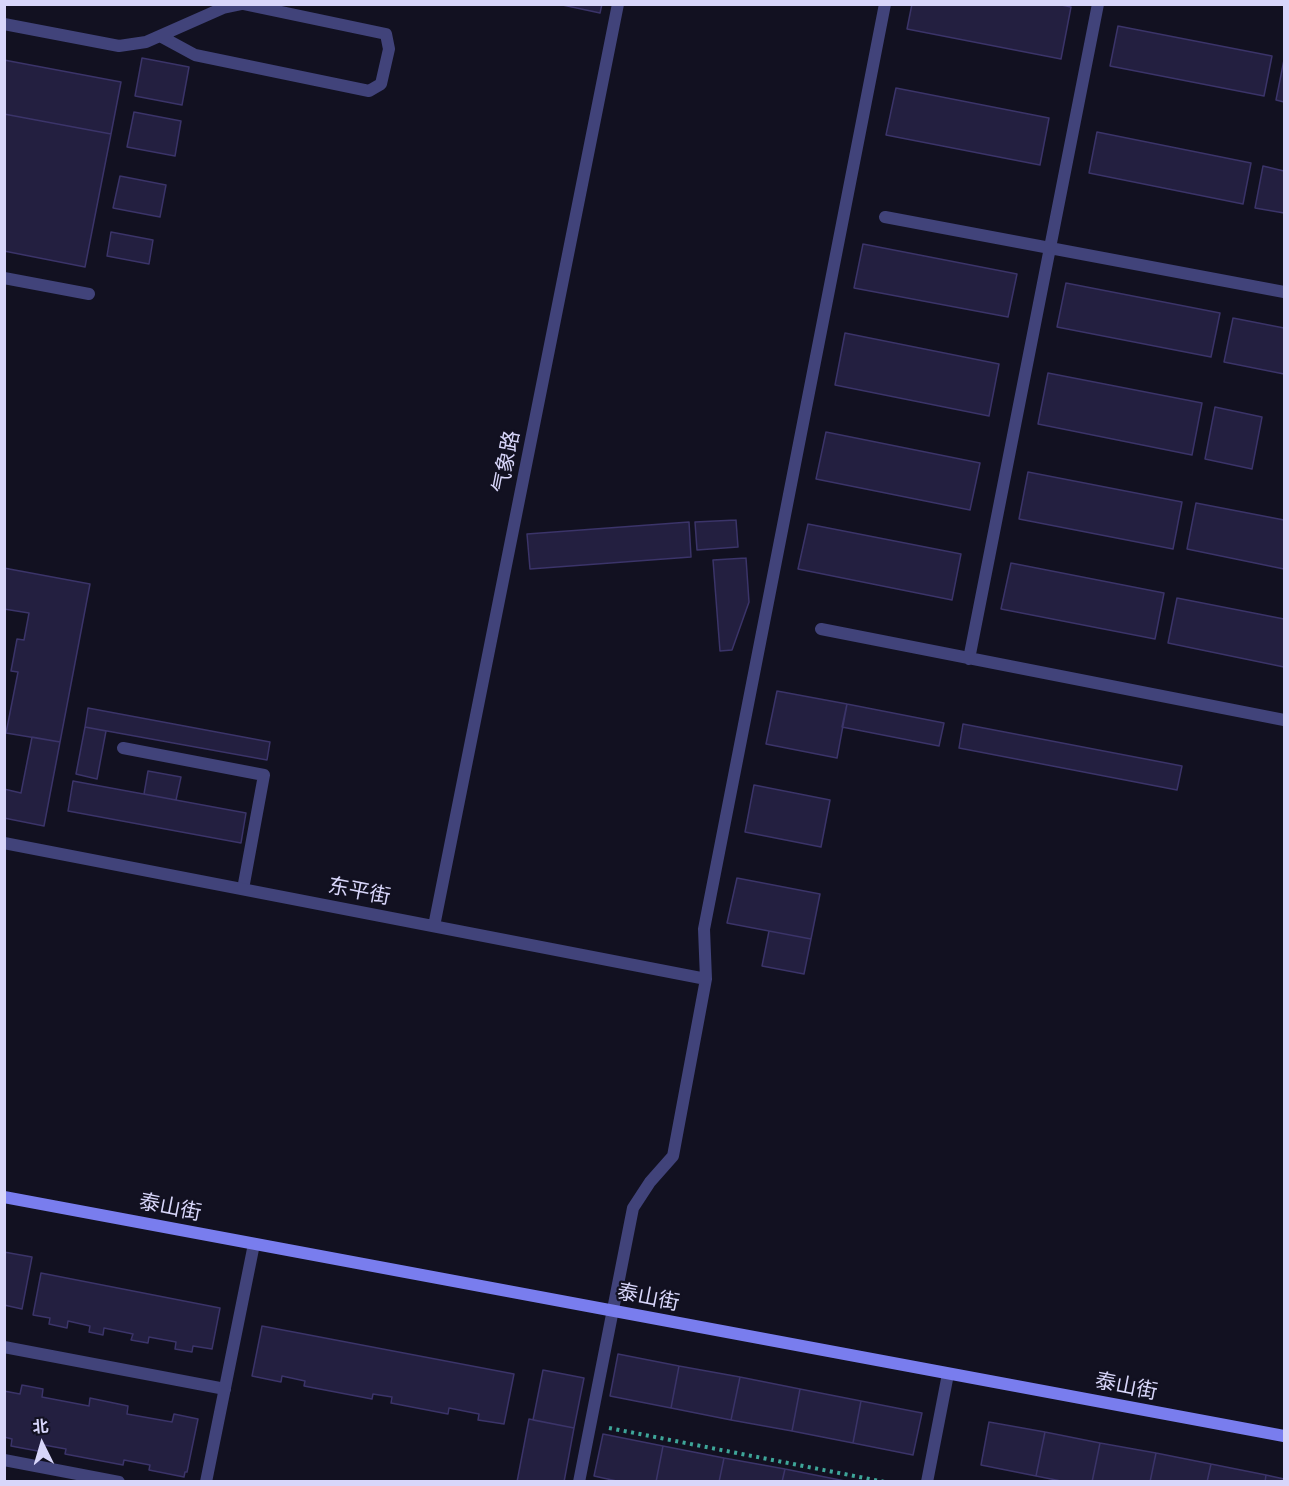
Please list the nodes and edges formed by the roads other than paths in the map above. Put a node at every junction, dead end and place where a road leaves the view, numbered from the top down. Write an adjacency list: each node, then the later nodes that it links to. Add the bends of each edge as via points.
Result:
1 (243, 4): 6 (street, via 223,8); 6 (street, via 386,34 389,49 381,84 369,91 195,55)
2 (618, 4): 18 (street, 气象路)
3 (885, 4): 19 (street, via 704,929)
4 (1098, 4): 8 (street)
5 (4, 24): 6 (street, via 119,46)
6 (160, 36)
7 (885, 217): 8 (street)
8 (1050, 248): 10 (street); 13 (street)
9 (4, 278): 11 (street)
10 (1284, 292)
11 (89, 294)
12 (821, 629): 13 (street)
13 (969, 658): 14 (street)
14 (1284, 720)
15 (123, 748): 17 (street, via 264,775)
16 (4, 843): 17 (street, 东平街)
17 (243, 889): 18 (street, 东平街)
18 (434, 926): 19 (street, 东平街)
19 (706, 979): 22 (street, via 673,1156 633,1208)
20 (4, 1197): 21 (street, 泰山街)
21 (254, 1244): 22 (street, 泰山街); 25 (street)
22 (612, 1311): 24 (street, 泰山街); 30 (street)
23 (4, 1347): 25 (street)
24 (948, 1374): 26 (street, 泰山街); 31 (street)
25 (225, 1389): 29 (street)
26 (1284, 1436)
27 (4, 1460): 28 (street)
28 (119, 1482)
29 (206, 1482)
30 (579, 1482)
31 (927, 1482)

